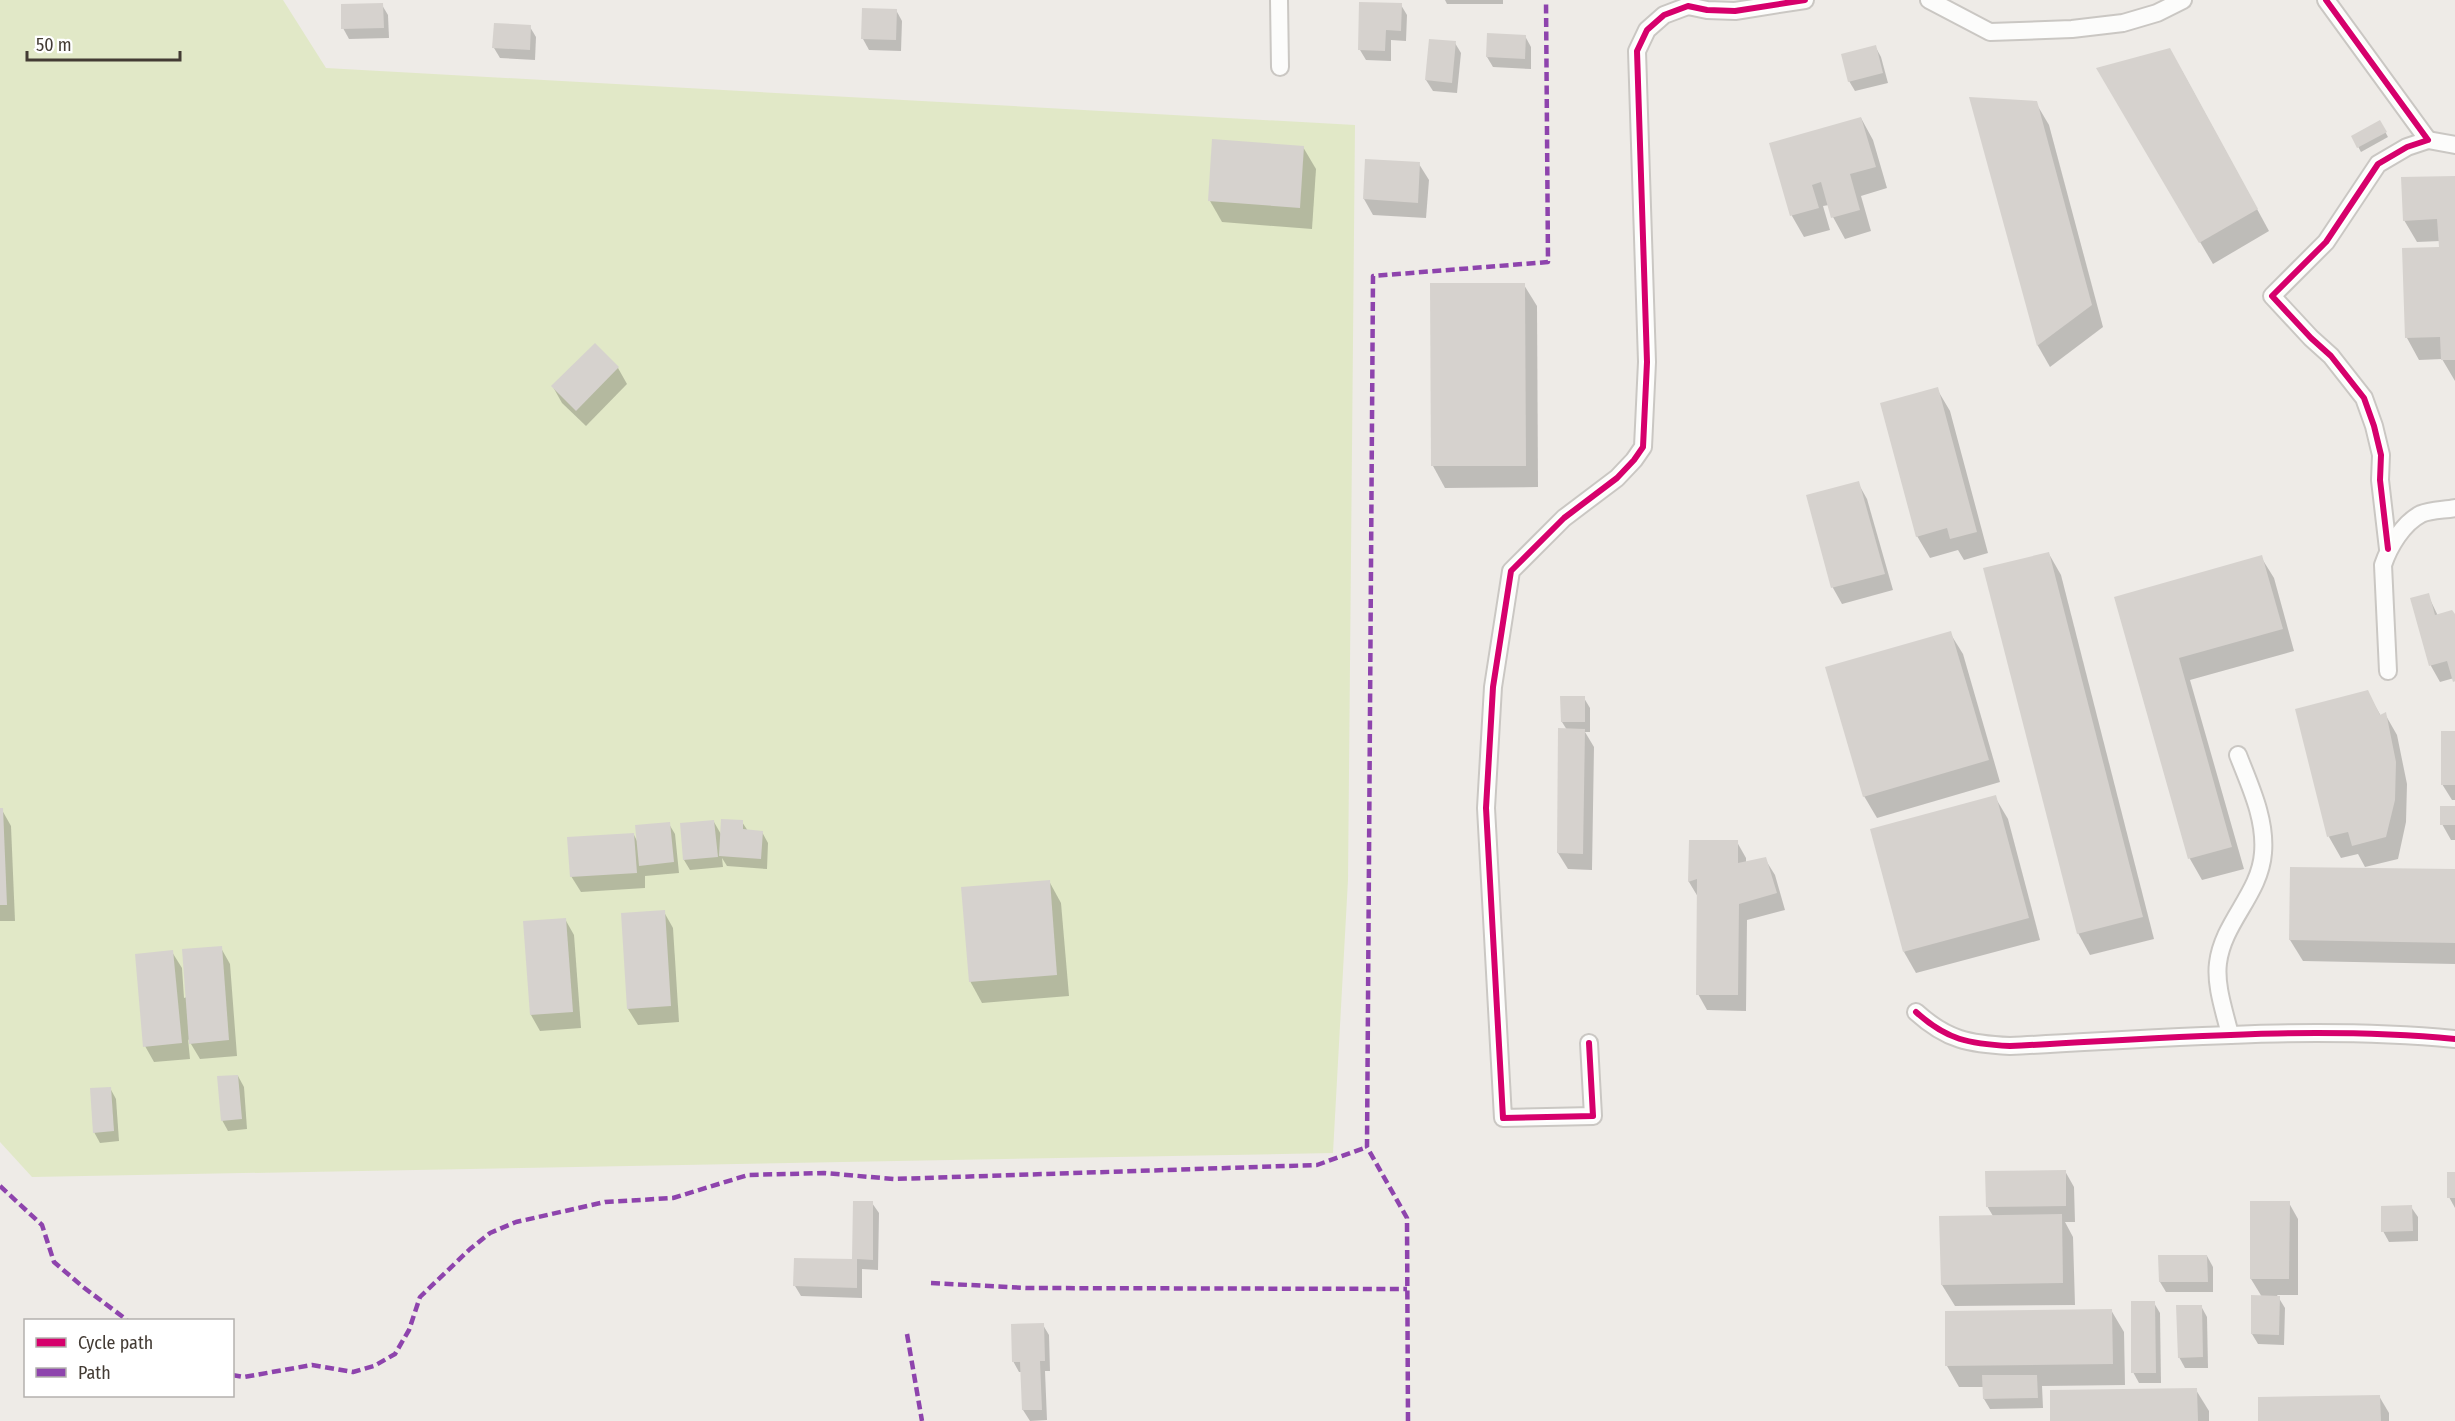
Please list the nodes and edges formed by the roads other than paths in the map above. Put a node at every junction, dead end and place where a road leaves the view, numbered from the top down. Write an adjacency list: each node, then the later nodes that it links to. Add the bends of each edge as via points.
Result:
1 (1279, 0): 6 (street)
2 (1805, 0): 16 (street, via 1735,11 1688,6 1664,15 1647,30 1637,51 1647,362 1644,447 1617,478 1564,518 1511,571 1493,687 1486,808 1503,1118 1593,1116)
3 (1929, 0): 4 (street, via 1990,32 2123,23)
4 (2183, 0)
5 (2326, 0): 7 (street)
6 (1280, 67)
7 (2428, 141): 8 (street); 10 (street, via 2407,147 2378,164 2326,242 2272,296 2331,356 2364,398 2381,455)
8 (2455, 145)
9 (2455, 508): 10 (street, via 2421,514)
10 (2388, 549): 11 (street, via 2384,565)
11 (2388, 671)
12 (2238, 755): 14 (street, via 2260,818 2263,853 2256,883 2223,940 2217,965)
13 (1916, 1012): 14 (street, via 1934,1029 1974,1045)
14 (2230, 1035): 15 (street, via 2408,1035)
15 (2455, 1039)
16 (1589, 1043)

